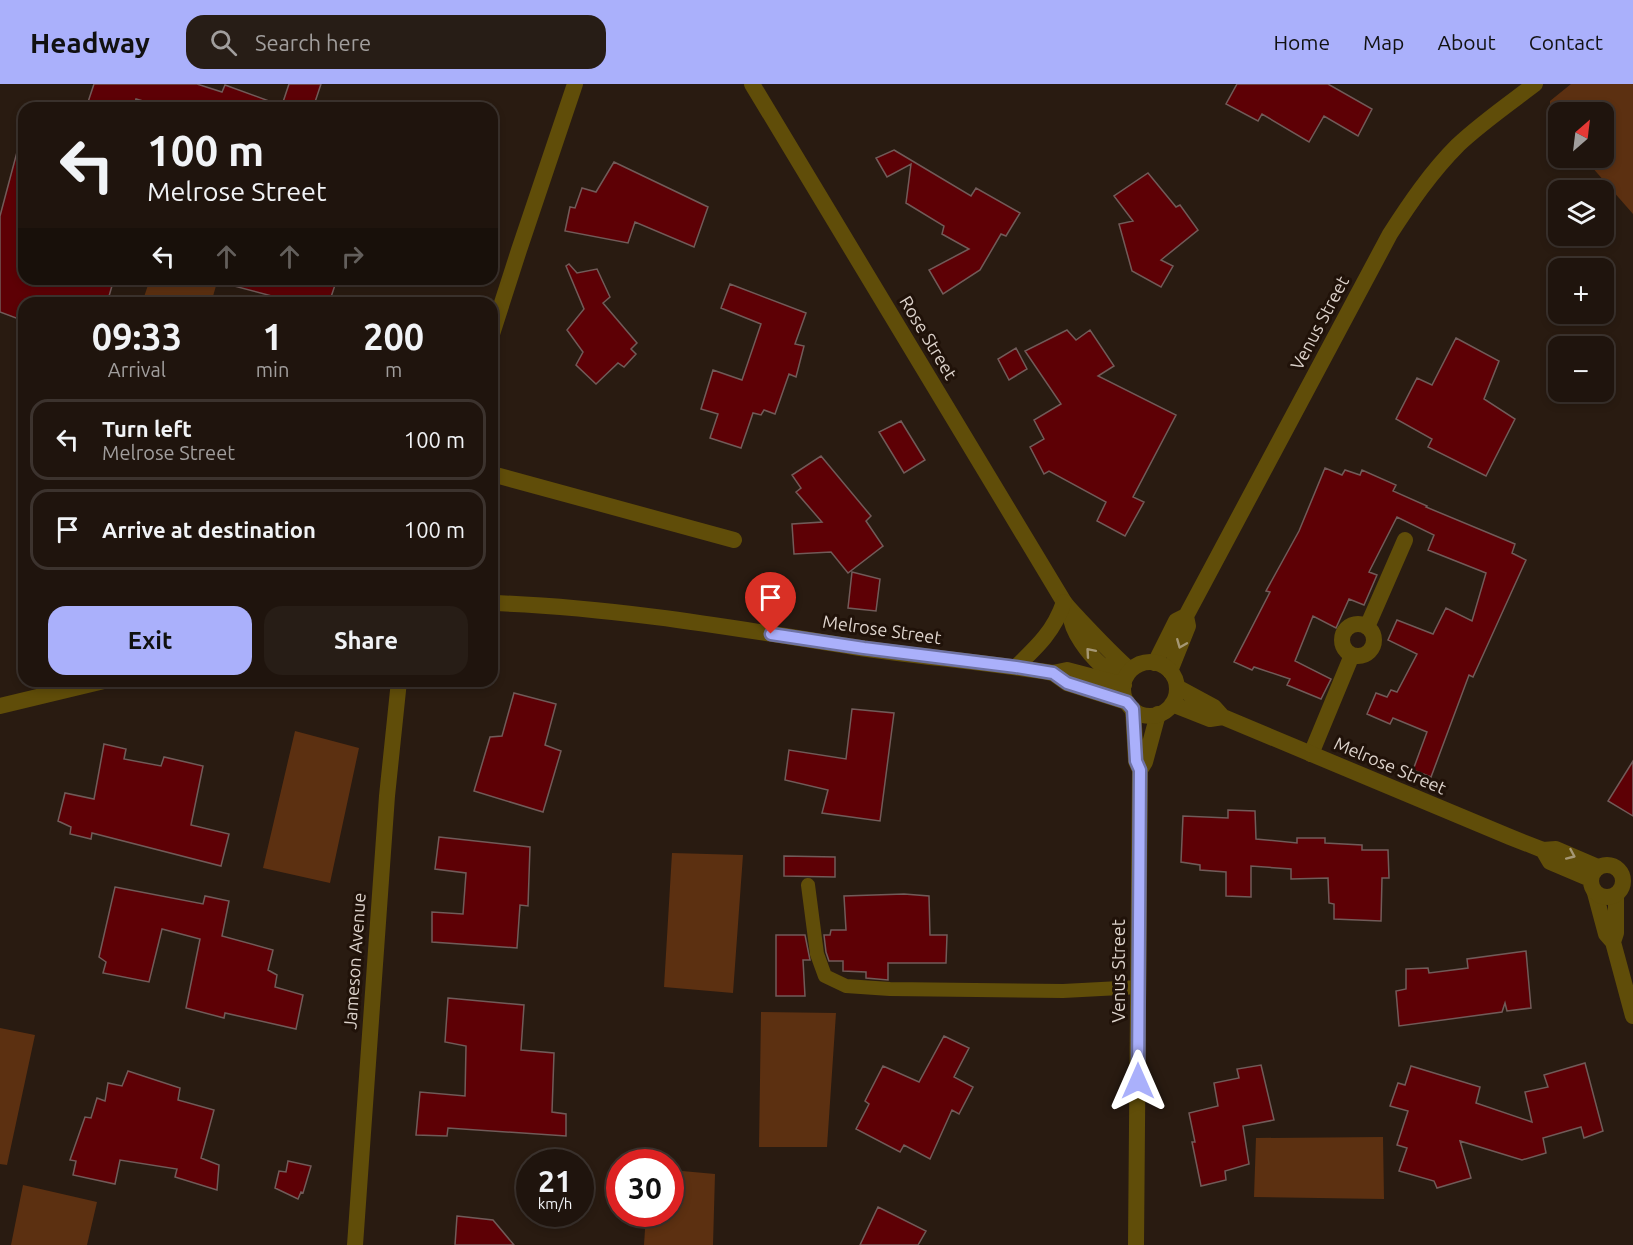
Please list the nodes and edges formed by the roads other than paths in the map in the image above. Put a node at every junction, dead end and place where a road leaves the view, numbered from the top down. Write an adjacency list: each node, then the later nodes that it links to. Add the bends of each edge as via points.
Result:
1 (575, 84): 4 (street)
2 (752, 84): 9 (street, Rose Street)
3 (1534, 84): 10 (street, Venus Street, via 1460,143 1429,176 1407,208)
4 (498, 315)
5 (498, 476): 6 (street)
6 (734, 540)
7 (1405, 540): 11 (street)
8 (498, 603): 14 (street, Melrose Street, via 700,623)
9 (1067, 607): 14 (street, via 1039,646); 17 (street, Rose Street, via 1081,642 1100,663)
10 (1186, 616): 13 (street, Venus Street, via 1176,621); 15 (street, Venus Street, one-way to 15, via 1188,626)
11 (1367, 627): 12 (street, via 1374,638 1370,651); 12 (street, via 1354,625 1344,633 1342,646)
12 (1352, 655): 26 (street)
13 (1155, 663): 15 (street); 17 (street, via 1137,665)
14 (1016, 667): 16 (street, Melrose Street)
15 (1170, 671): 20 (street)
16 (1053, 673): 17 (street, Melrose Street, via 1067,670); 23 (street, Melrose Street, via 1067,683)
17 (1126, 678): 23 (street, via 1123,691)
18 (79, 687): 22 (street)
19 (398, 687): 34 (street, Jameson Avenue)
20 (1177, 687): 21 (street); 25 (street, Melrose Street, via 1214,707)
21 (1172, 704): 24 (street); 25 (street, Melrose Street, via 1210,719)
22 (0, 706)
23 (1130, 706): 24 (street, via 1140,714); 27 (street, Venus Street)
24 (1158, 714): 27 (street, Venus Street)
25 (1223, 717): 26 (street, Melrose Street)
26 (1311, 754): 28 (street, Melrose Street, via 1543,850 1556,849)
27 (1140, 770): 32 (street, Venus Street)
28 (1594, 880): 30 (street, via 1601,897 1608,898); 30 (street, via 1605,865 1612,866 1619,869); 31 (street, via 1606,934)
29 (808, 885): 32 (lane, via 817,954 825,976 846,986 1063,991)
30 (1625, 887): 31 (street)
31 (1613, 942): 33 (street)
32 (1139, 987): 35 (street, Venus Street)
33 (1633, 1016)
34 (355, 1245)
35 (1136, 1245)

